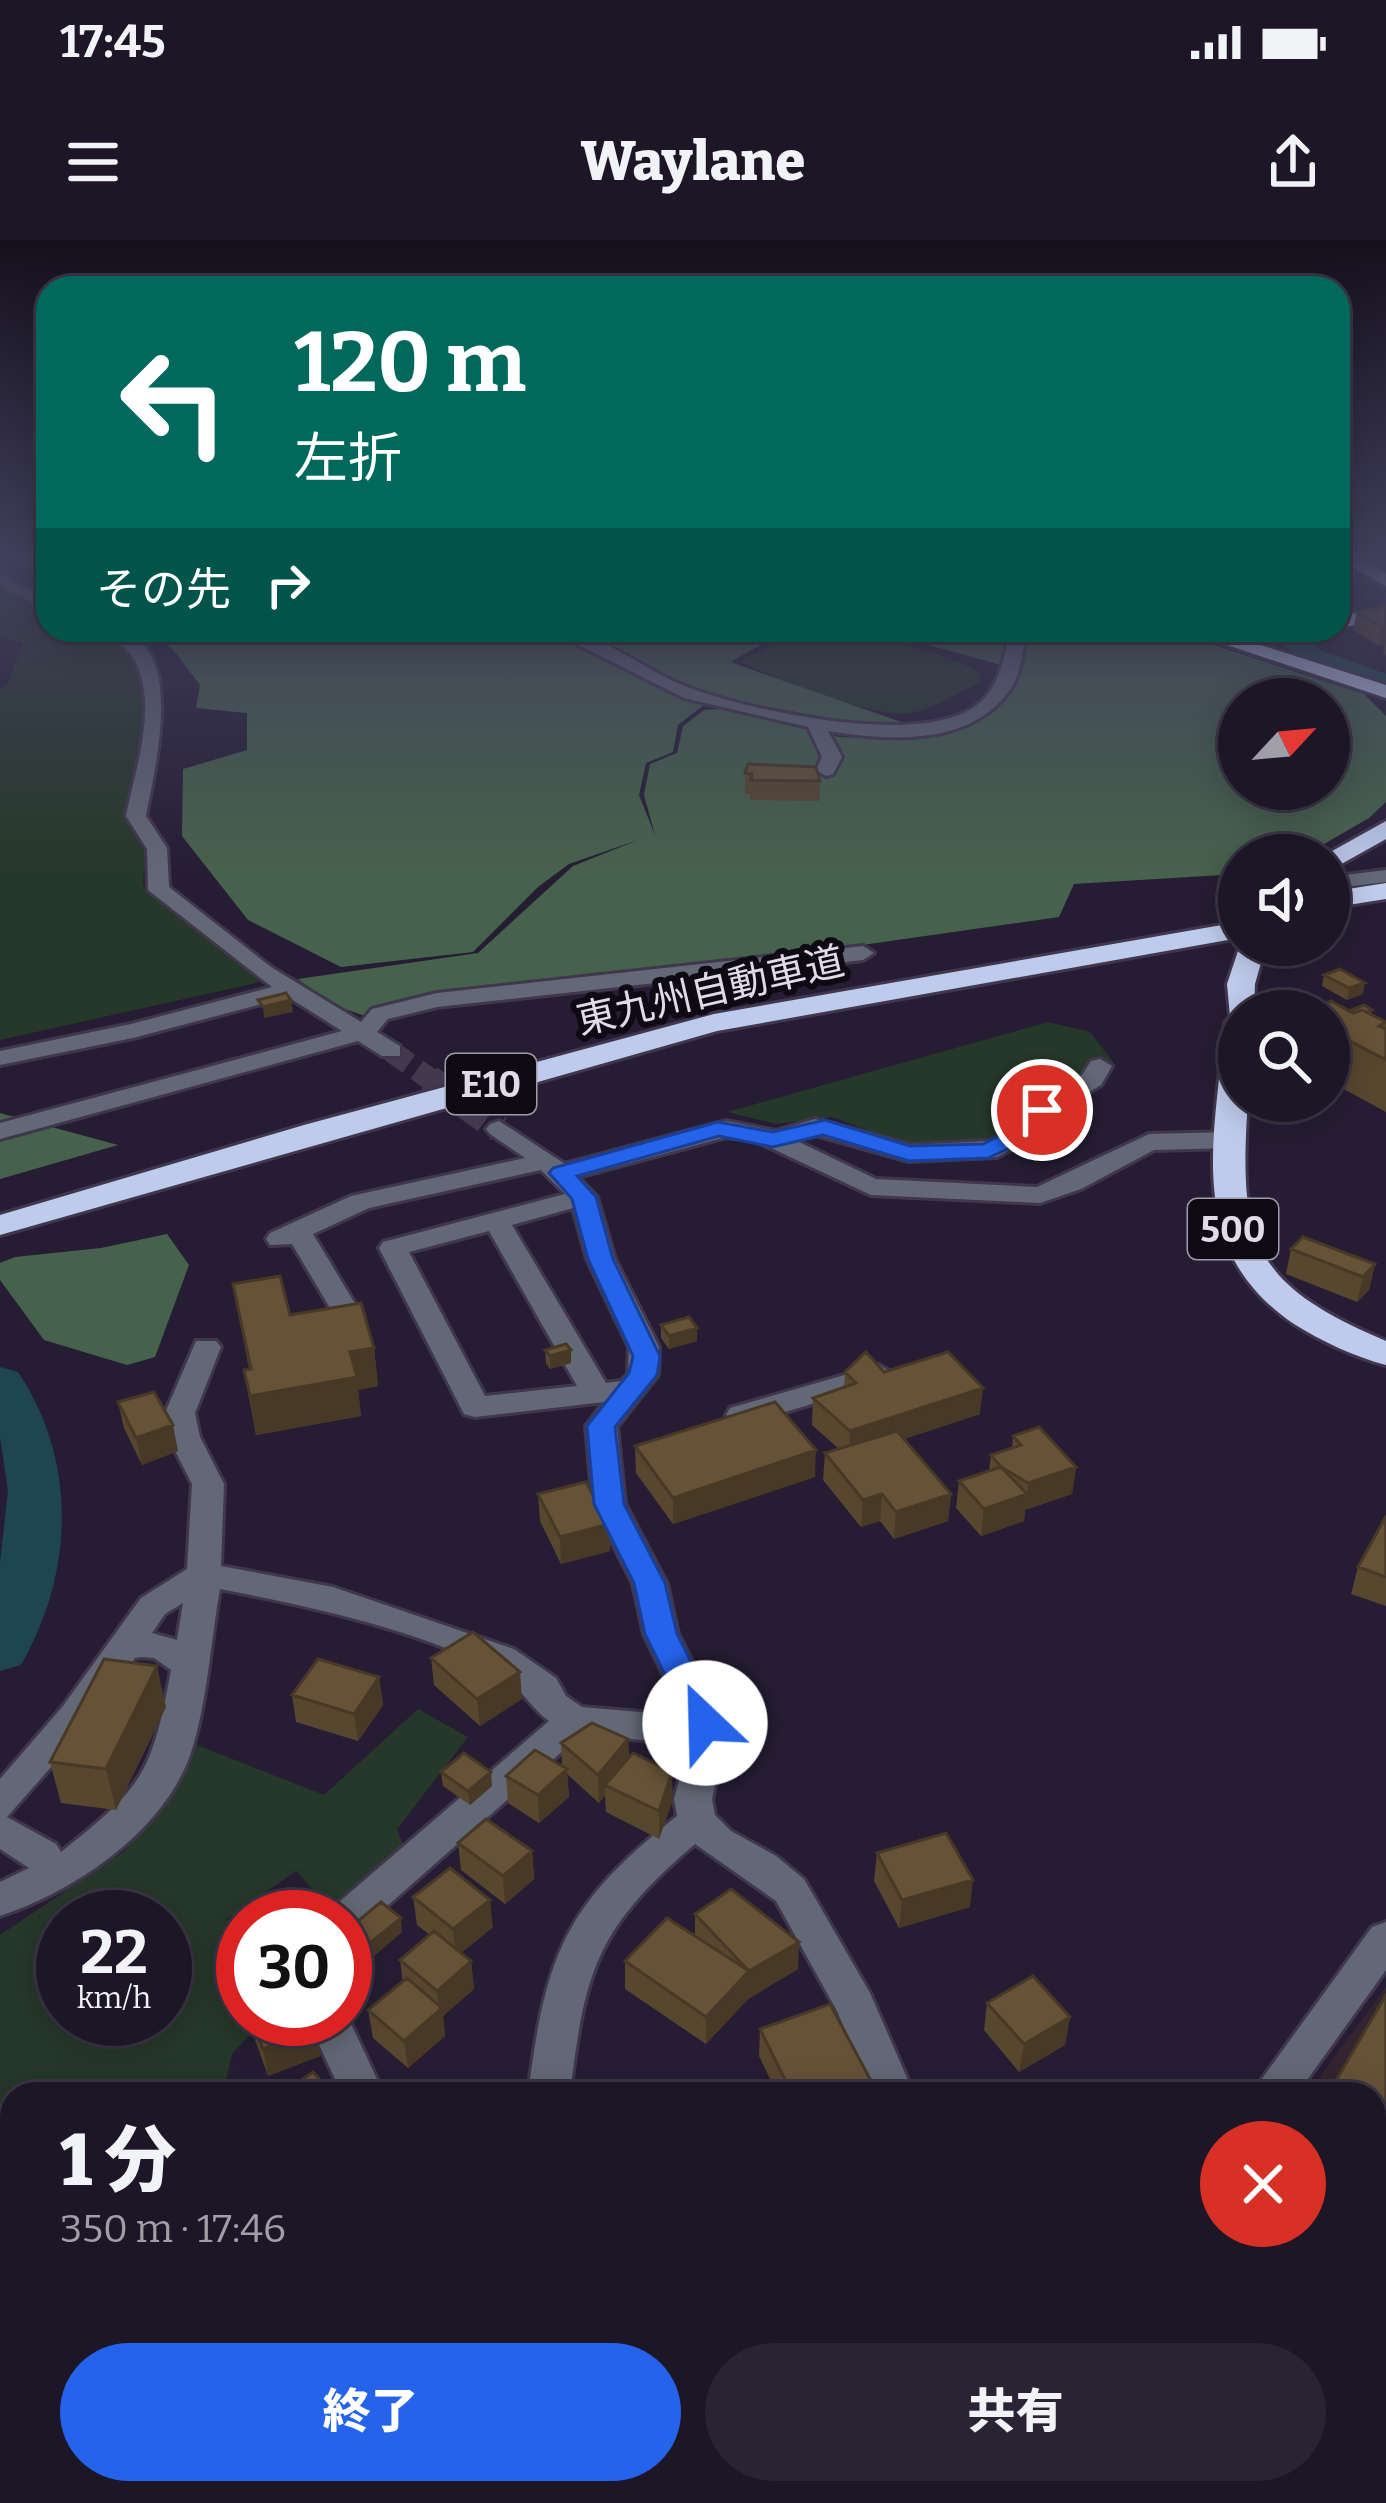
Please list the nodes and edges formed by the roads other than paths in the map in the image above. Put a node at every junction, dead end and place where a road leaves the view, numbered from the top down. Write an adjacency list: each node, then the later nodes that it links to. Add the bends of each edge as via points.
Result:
1 (144, 665): 20 (street, via 154,693 136,816 157,848 156,884)
2 (630, 665): 6 (street, via 692,694)
3 (1012, 665): 6 (street, via 987,704 958,723 895,733)
4 (1300, 665): 5 (highway)
5 (1386, 692)
6 (816, 725): 7 (street, via 832,757)
7 (826, 770)
8 (1386, 829): 9 (highway)
9 (1350, 850)
10 (1386, 876): 11 (street)
11 (1350, 880)
12 (1386, 891): 13 (highway)
13 (1350, 897)
14 (1386, 908): 15 (highway)
15 (1350, 913)
16 (1218, 918): 19 (highway, 東九州自動車道 / E10)
17 (1218, 933): 19 (highway, 東九州自動車道 / E10)
18 (863, 953): 21 (street, via 436,1000 380,1014)
19 (980, 963): 31 (highway, 東九州自動車道 / E10, via 699,1008); 33 (highway, 東九州自動車道 / E10, via 715,1023)
20 (292, 989): 21 (street); 23 (street)
21 (365, 1033): 22 (street); 27 (street)
22 (392, 1051)
23 (0, 1058)
24 (1100, 1066): 28 (street, via 997,1149 909,1154 815,1127)
25 (1232, 1122): 29 (highway, 500)
26 (500, 1129): 30 (street)
27 (0, 1131)
28 (773, 1140): 29 (street, via 872,1187 1024,1196 1060,1189 1149,1142); 30 (street, via 706,1131)
29 (1231, 1140): 36 (highway, 500, via 1232,1221 1250,1271 1307,1319)
30 (564, 1177): 32 (street); 34 (street, via 379,1197 290,1236); 38 (street, via 646,1356 643,1375)
31 (0, 1202)
32 (496, 1220): 38 (street); 38 (street, via 393,1248 475,1407)
33 (0, 1225)
34 (343, 1307)
35 (206, 1346): 40 (street, via 179,1413 208,1484)
36 (1386, 1354)
37 (905, 1366): 39 (street)
38 (613, 1391): 44 (street, via 604,1418 614,1453 609,1504 650,1583 661,1634 700,1708)
39 (712, 1424)
40 (204, 1574): 41 (street, via 153,1606); 42 (street); 43 (street, via 333,1599 502,1658)
41 (120, 1649): 42 (street, via 169,1647); 45 (street)
42 (191, 1668): 48 (street, via 175,1747 138,1812)
43 (574, 1720): 44 (street, via 651,1727); 49 (street)
44 (707, 1744): 46 (street, via 693,1799)
45 (0, 1805)
46 (697, 1821): 54 (street, via 621,1892 573,1961); 55 (street, via 790,1890 856,2005)
47 (0, 1830): 48 (street, via 42,1855)
48 (54, 1873): 50 (street)
49 (372, 1896)
50 (0, 1900)
51 (1386, 1939): 56 (street)
52 (341, 2046): 53 (street)
53 (357, 2082)
54 (550, 2082)
55 (888, 2082)
56 (1281, 2082)

